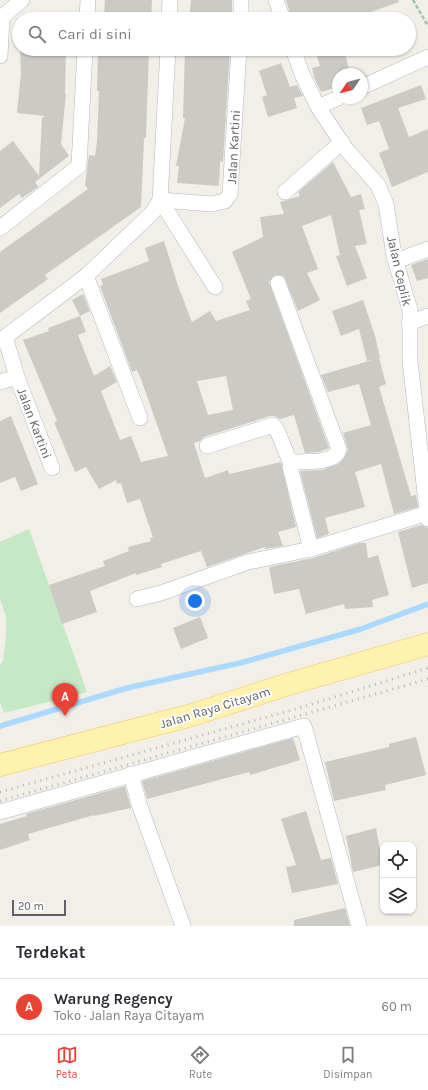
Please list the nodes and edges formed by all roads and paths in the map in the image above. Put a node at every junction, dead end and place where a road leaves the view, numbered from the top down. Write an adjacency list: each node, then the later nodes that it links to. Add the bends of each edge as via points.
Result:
1 (22, 0): 11 (street)
2 (88, 0): 7 (street)
3 (170, 0): 8 (street)
4 (241, 0): 9 (street)
5 (276, 0): 10 (street)
6 (413, 0): 12 (path)
7 (87, 12)
8 (170, 12)
9 (241, 12)
10 (280, 12)
11 (1, 18): 13 (street)
12 (428, 26)
13 (0, 56)
14 (85, 56): 25 (street, via 79,166)
15 (168, 56): 24 (street)
16 (239, 56): 24 (street, Jalan Kartini, via 230,194 225,201 212,204)
17 (296, 56): 21 (street, Jalan Ceplik)
18 (428, 57): 19 (street)
19 (368, 84)
20 (332, 101): 21 (street)
21 (318, 107): 22 (street, Jalan Ceplik)
22 (342, 142): 23 (street); 27 (street, Jalan Ceplik, via 378,185 386,204)
23 (285, 192)
24 (160, 200): 28 (street, Jalan Kartini, via 153,212); 30 (street)
25 (0, 228)
26 (428, 248): 27 (street)
27 (396, 261): 32 (street, Jalan Ceplik, via 410,310)
28 (86, 276): 33 (street, Jalan Kartini); 36 (street)
29 (278, 283): 38 (street, via 339,449 332,459)
30 (215, 287)
31 (428, 316): 32 (street)
32 (409, 323): 40 (street, Jalan Ceplik, via 410,361)
33 (3, 339): 34 (street, Jalan Kartini)
34 (17, 377): 35 (street, Jalan Kartini); 39 (street, Jalan Kartini)
35 (0, 382)
36 (140, 418)
37 (207, 446): 38 (street, via 273,425)
38 (291, 464): 41 (street)
39 (52, 468)
40 (428, 515): 41 (street)
41 (311, 548): 42 (street, via 248,562)
42 (137, 599)
43 (428, 644): 44 (main road, Jalan Raya Citayam, via 192,715)
44 (0, 764)
45 (131, 774): 46 (street); 47 (street, via 139,804); 48 (street, via 304,726)
46 (0, 812)
47 (183, 926)
48 (359, 926)

